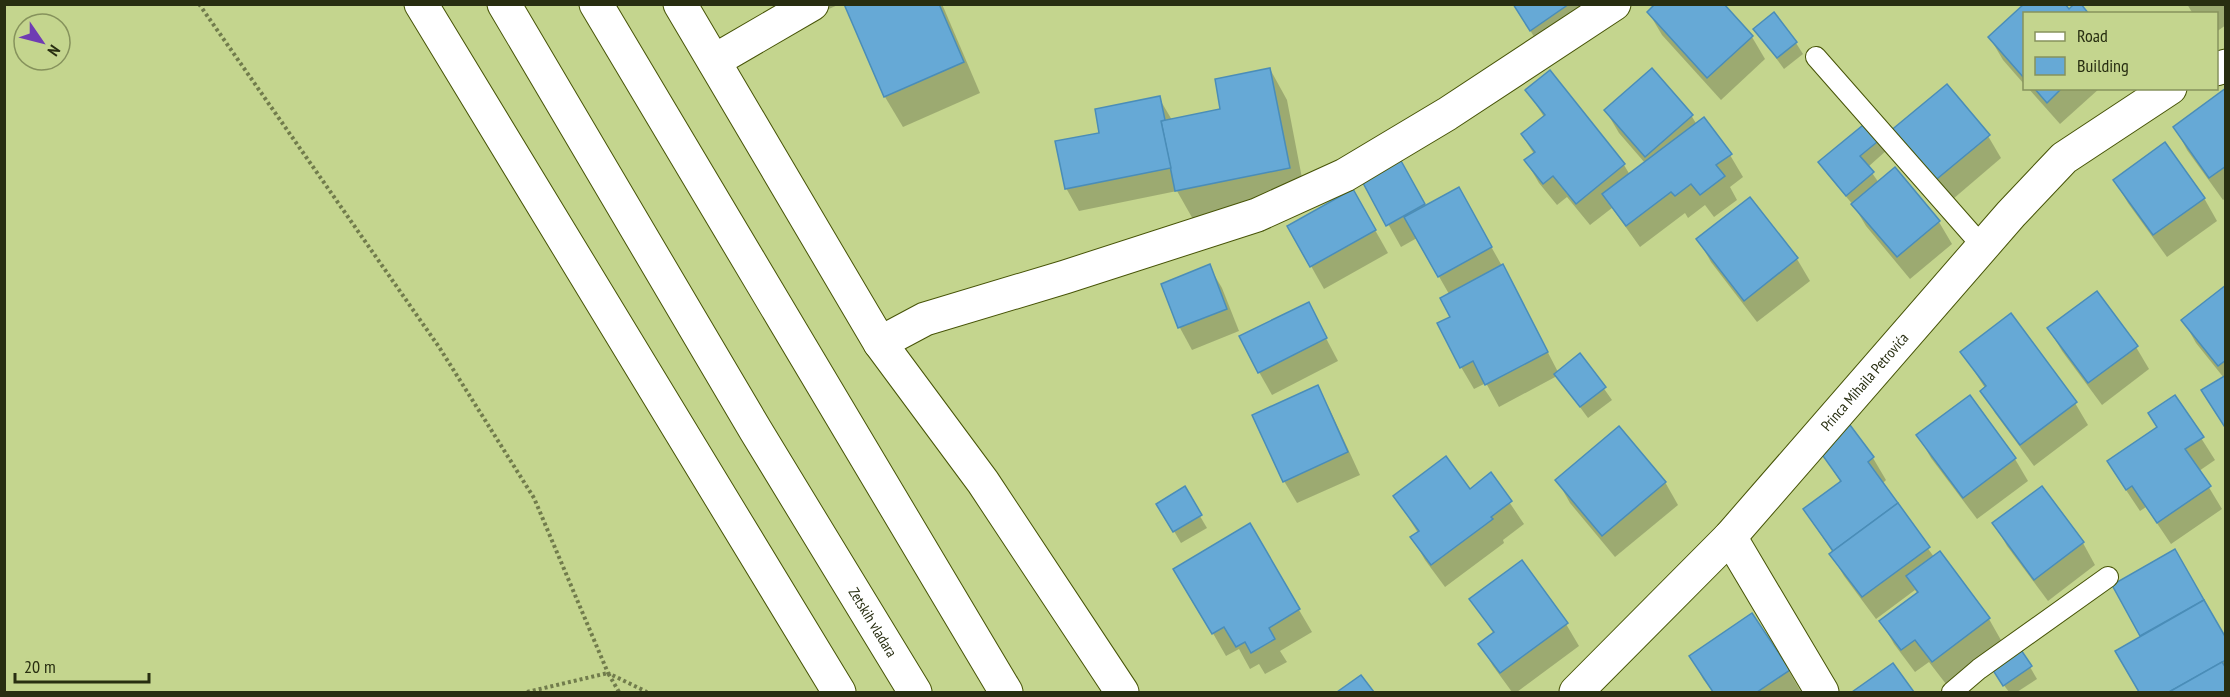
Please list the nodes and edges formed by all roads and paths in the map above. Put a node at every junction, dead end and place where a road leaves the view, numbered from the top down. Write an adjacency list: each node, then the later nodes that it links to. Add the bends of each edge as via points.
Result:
1 (199, 4): 15 (path, via 439,347 534,498)
2 (421, 4): 19 (street)
3 (504, 4): 20 (street, Zetskih vladara)
4 (596, 4): 21 (street)
5 (680, 4): 9 (street)
6 (812, 4): 9 (street)
7 (1614, 4): 12 (street, via 1447,114 1345,175 1257,215 925,319)
8 (1816, 57): 11 (lane)
9 (714, 61): 12 (street)
10 (2167, 90): 11 (street, Princa Mihaila Petrovića, via 2064,158)
11 (1983, 247): 13 (street, Princa Mihaila Petrovića)
12 (880, 343): 22 (street, via 983,482)
13 (1730, 537): 23 (street, Princa Mihaila Petrovića); 24 (street)
14 (2108, 577): 25 (lane, via 1979,669)
15 (608, 673): 16 (path); 17 (path); 18 (path)
16 (527, 693)
17 (619, 693)
18 (647, 693)
19 (839, 693)
20 (915, 693)
21 (1006, 693)
22 (1122, 693)
23 (1576, 693)
24 (1822, 693)
25 (1952, 693)

